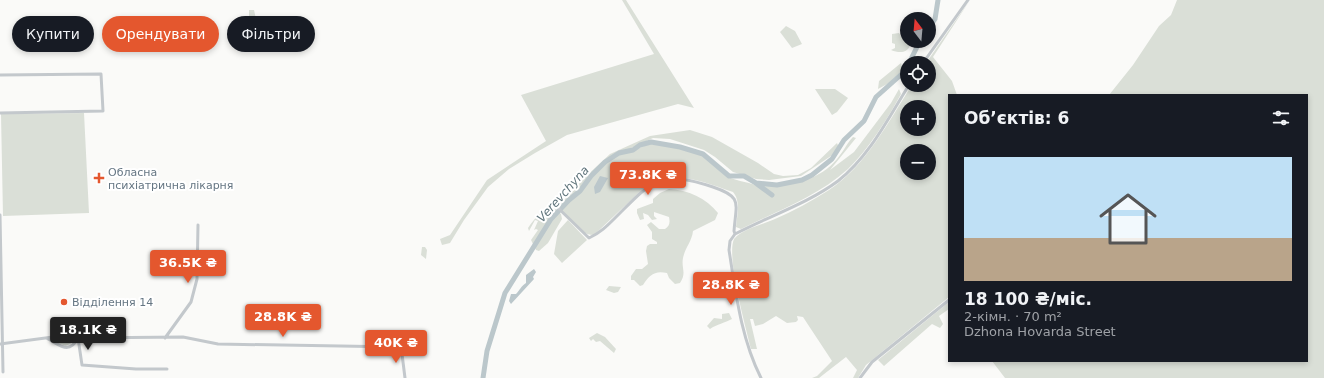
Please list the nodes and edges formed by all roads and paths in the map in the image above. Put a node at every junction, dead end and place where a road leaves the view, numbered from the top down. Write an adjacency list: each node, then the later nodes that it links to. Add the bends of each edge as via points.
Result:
1 (968, 0): 2 (street)
2 (928, 56)
3 (0, 75): 5 (street, via 101,74 103,111)
4 (904, 92): 9 (street, via 856,164 839,180 786,212)
5 (0, 113)
6 (554, 204): 9 (street, via 589,238 601,232 651,184 669,179 686,179 733,195 736,204)
7 (0, 215): 10 (street)
8 (198, 225): 14 (street, via 197,279 191,302)
9 (735, 234): 21 (street, via 729,245 738,302 749,350)
10 (0, 254): 16 (street)
11 (948, 301): 22 (street, via 872,362)
12 (58, 336): 13 (street, via 68,335); 15 (street); 17 (street, via 55,339)
13 (76, 338): 14 (street); 17 (street, via 75,344 68,347); 18 (street, via 82,366)
14 (164, 338): 20 (street, via 188,337 218,344 398,347 402,354)
15 (48, 339): 16 (street); 17 (street)
16 (1, 344): 19 (street)
17 (56, 344)
18 (167, 369)
19 (3, 372)
20 (405, 378)
21 (761, 378)
22 (860, 378)

